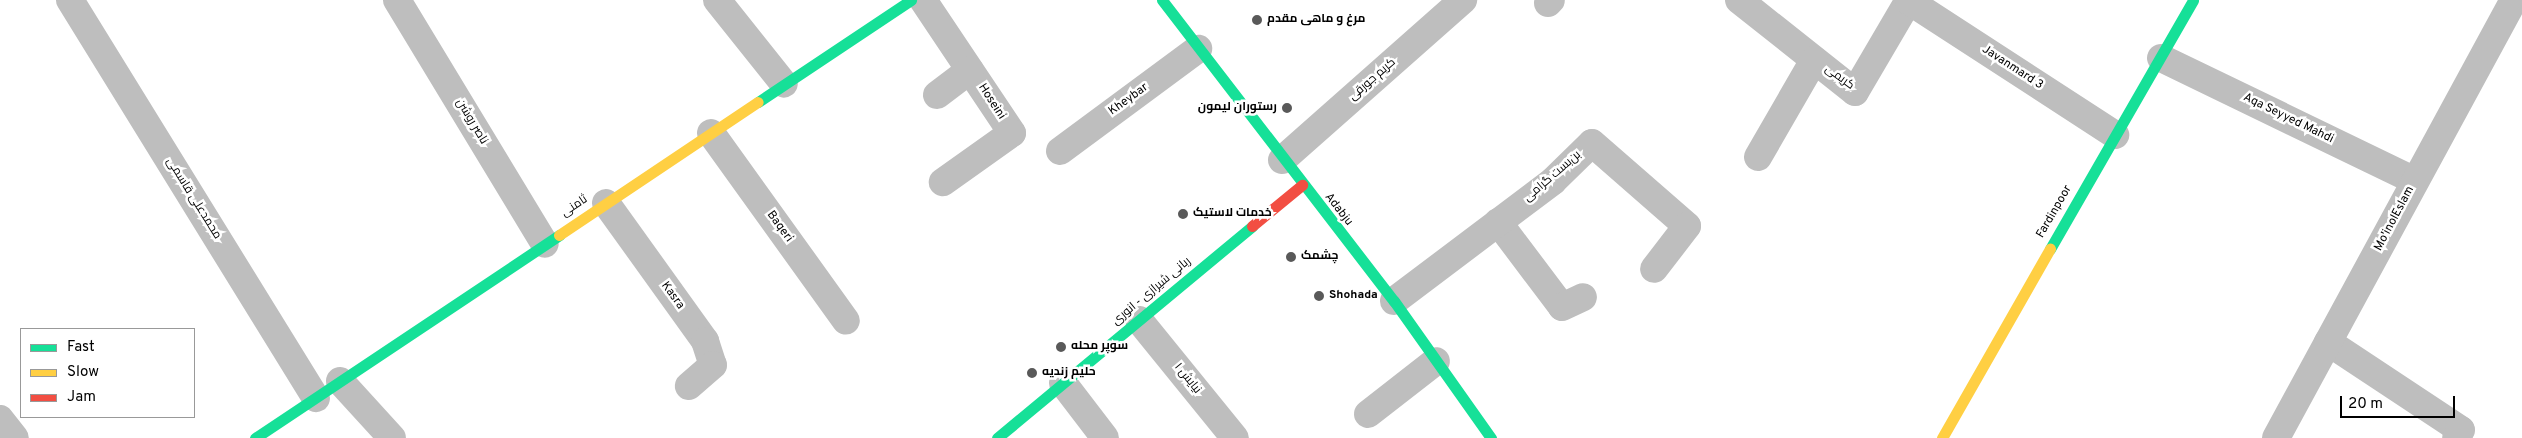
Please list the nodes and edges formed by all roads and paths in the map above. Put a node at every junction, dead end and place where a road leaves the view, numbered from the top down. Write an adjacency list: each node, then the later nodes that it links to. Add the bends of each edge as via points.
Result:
1 (70, 0): 38 (street, محمدعلی قاسمی)
2 (397, 0): 27 (street, ناصر روشن)
3 (717, 0): 15 (street)
4 (912, 0): 14 (street, Hoseini); 15 (street, ثامنی)
5 (1162, 0): 11 (street, Adabju)
6 (1463, 0): 21 (street, کریم جورقی)
7 (1739, 0): 13 (street, کریمی)
8 (1909, 0): 13 (street, کریمی, via 1856,92); 18 (street, Javanmard 3)
9 (2193, 0): 12 (street, Fardinpoor)
10 (2514, 0): 22 (street, Mo'inolEslam)
11 (1198, 49): 19 (street, Kheybar); 21 (street, Adabju)
12 (2161, 58): 18 (street, Fardinpoor); 22 (street, Aqa Seyyed Mahdi)
13 (1814, 60): 20 (street)
14 (970, 70): 16 (street); 23 (street, Hoseini, via 1012,134)
15 (784, 84): 17 (street, ثامنی)
16 (937, 95)
17 (711, 133): 25 (street, ثامنی); 32 (street, Baqeri)
18 (2115, 136): 48 (street, Fardinpoor)
19 (1060, 151)
20 (1758, 157)
21 (1282, 160): 24 (street, Adabju)
22 (2415, 181): 33 (street, Mo'inolEslam)
23 (943, 182)
24 (1302, 185): 30 (street, Adabju); 31 (street, ربانی شیرازی - انوری)
25 (606, 203): 27 (street, ثامنی); 37 (street, Kasra, via 704,341 713,366)
26 (1498, 222): 28 (street, بن‌بست گرامی, via 1553,181 1592,143 1687,226); 29 (street, via 1562,307); 30 (street, بن‌بست گرامی)
27 (545, 244): 35 (street, ثامنی)
28 (1654, 269)
29 (1583, 297)
30 (1394, 301): 34 (street, Adabju)
31 (1139, 320): 36 (street, ربانی شیرازی - انوری); 46 (street, نیایش ۱)
32 (846, 321)
33 (2328, 342): 49 (street, Mo'inolEslam); 50 (street, via 2461,430)
34 (1436, 361): 39 (street); 47 (street, Adabju)
35 (340, 381): 38 (street, ثامنی); 43 (street)
36 (1063, 384): 44 (street, ربانی شیرازی - انوری); 45 (street)
37 (689, 386)
38 (316, 398): 42 (street, ثامنی)
39 (1368, 414)
40 (0, 419): 41 (street)
41 (15, 438)
42 (255, 438)
43 (392, 438)
44 (997, 438)
45 (1105, 438)
46 (1235, 438)
47 (1491, 438)
48 (1942, 438)
49 (2276, 438)
50 (2456, 438)

